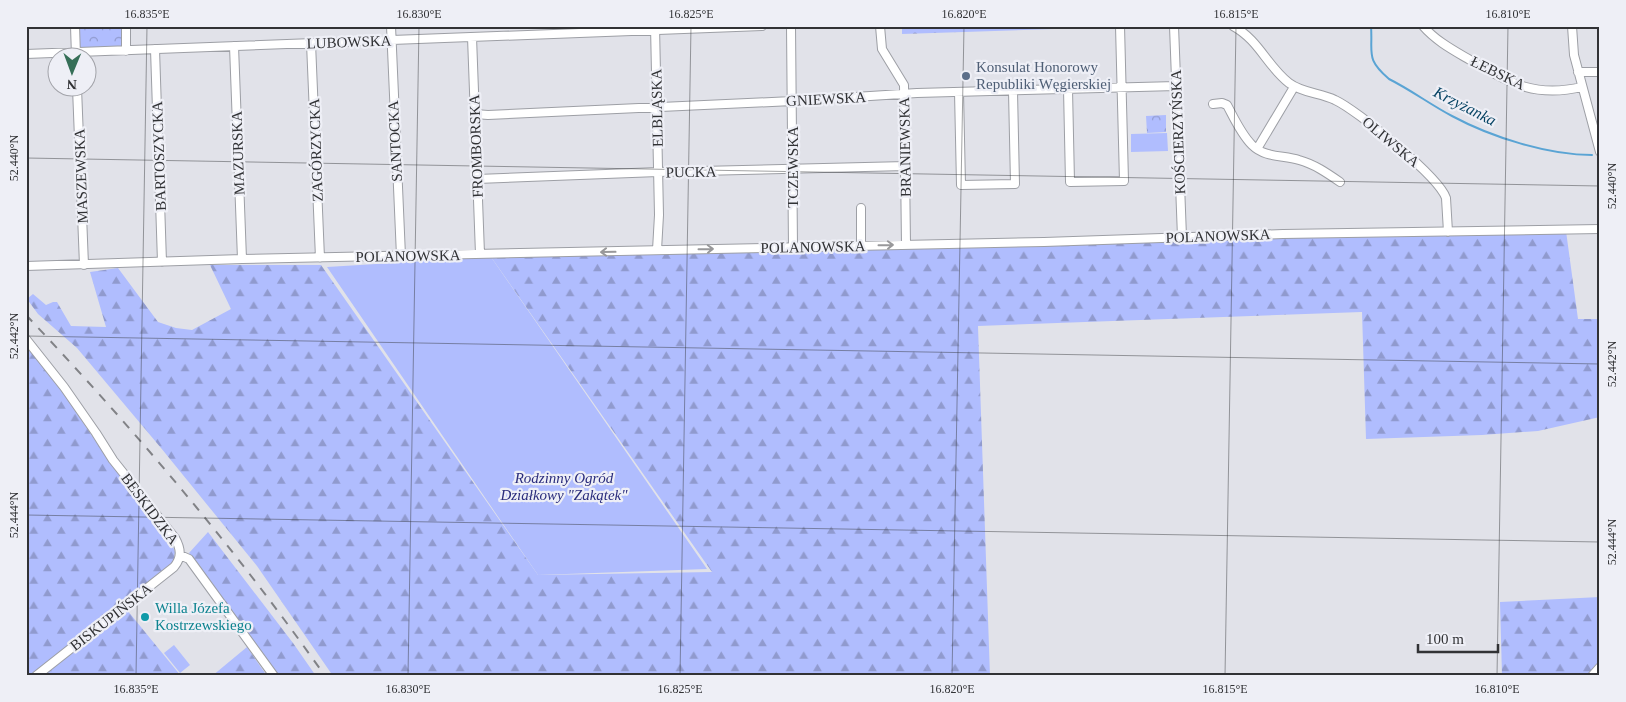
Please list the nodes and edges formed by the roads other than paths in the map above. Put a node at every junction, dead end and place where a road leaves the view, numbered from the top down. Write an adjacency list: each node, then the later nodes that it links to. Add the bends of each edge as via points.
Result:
1 (75, 26): 17 (street)
2 (126, 26): 19 (street)
3 (391, 26): 14 (street, SANTOCKA)
4 (762, 26): 12 (street, LUBOWSKA)
5 (791, 26): 34 (street, TCZEWSKA)
6 (880, 26): 32 (street, BRANIEWSKA, via 882,49 904,86)
7 (1120, 26): 28 (street)
8 (1174, 26): 25 (street, KOŚCIERZYŃSKA)
9 (1233, 26): 26 (street, OLIWSKA, via 1253,40 1281,76)
10 (1423, 26): 27 (street, ŁEBSKA, via 1449,48 1518,86 1553,92)
11 (1572, 26): 23 (street)
12 (655, 28): 13 (street, LUBOWSKA); 36 (street, ELBLĄSKA)
13 (472, 37): 14 (street, LUBOWSKA); 37 (street, FROMBORSKA)
14 (391, 40): 15 (street, LUBOWSKA); 54 (street, SANTOCKA)
15 (311, 43): 16 (street, LUBOWSKA); 55 (street, ZAGÓRZYCKA)
16 (234, 46): 18 (street, LUBOWSKA); 56 (street, MAZURSKA)
17 (76, 48)
18 (155, 49): 19 (street, LUBOWSKA); 57 (street, BARTOSZYCKA)
19 (126, 50): 20 (street, LUBOWSKA)
20 (98, 53)
21 (26, 54): 22 (street, LUBOWSKA)
22 (48, 54)
23 (1578, 72): 24 (street); 27 (street)
24 (1600, 72)
25 (1176, 86): 28 (street, GNIEWSKA); 48 (street, KOŚCIERZYŃSKA)
26 (1294, 87): 38 (street); 47 (street, OLIWSKA, via 1348,106 1423,170 1444,193)
27 (1582, 87): 39 (street)
28 (1122, 88): 29 (street, GNIEWSKA); 29 (street, via 1124,181 1070,182)
29 (1068, 89): 30 (street, GNIEWSKA)
30 (1013, 91): 31 (street, GNIEWSKA); 31 (street, via 1015,184 961,185)
31 (959, 92): 32 (street, GNIEWSKA)
32 (905, 94): 34 (street, GNIEWSKA); 40 (street, BRANIEWSKA)
33 (78, 98): 58 (street, MASZEWSKA)
34 (792, 101): 36 (street, GNIEWSKA); 41 (street, TCZEWSKA)
35 (1213, 104): 38 (street, via 1227,105 1247,139)
36 (657, 108): 37 (street, GNIEWSKA); 42 (street, ELBLĄSKA)
37 (475, 114): 43 (street, FROMBORSKA)
38 (1257, 149): 44 (street, via 1269,155 1311,164)
39 (1600, 152)
40 (906, 166): 41 (street, PUCKA); 49 (street, BRANIEWSKA)
41 (792, 170): 42 (street, PUCKA); 51 (street, TCZEWSKA)
42 (658, 172): 43 (street, PUCKA); 52 (street, ELBLĄSKA)
43 (477, 179): 53 (street, FROMBORSKA)
44 (1340, 182)
45 (861, 208): 50 (street)
46 (1600, 229): 47 (street, POLANOWSKA)
47 (1448, 232): 48 (street, POLANOWSKA)
48 (1182, 237): 49 (street, POLANOWSKA)
49 (906, 245): 50 (street, POLANOWSKA, one-way to 49)
50 (861, 246): 51 (street, POLANOWSKA)
51 (793, 248): 52 (street, POLANOWSKA, one-way to 51)
52 (657, 250): 53 (street, POLANOWSKA, one-way to 53)
53 (480, 254): 54 (street, POLANOWSKA)
54 (401, 256): 55 (street, POLANOWSKA)
55 (320, 258): 56 (street, POLANOWSKA)
56 (242, 259): 57 (street, POLANOWSKA)
57 (162, 262): 58 (street, POLANOWSKA)
58 (84, 264): 59 (street, POLANOWSKA)
59 (26, 266)
60 (26, 339): 61 (street, BESKIDZKA, via 64,386 113,460 175,538)
61 (180, 555): 63 (street, BISKUPIŃSKA, via 174,567); 64 (street, BESKIDZKA, via 189,559)
62 (1600, 667): 65 (street)
63 (36, 676)
64 (274, 676)
65 (1592, 676)

